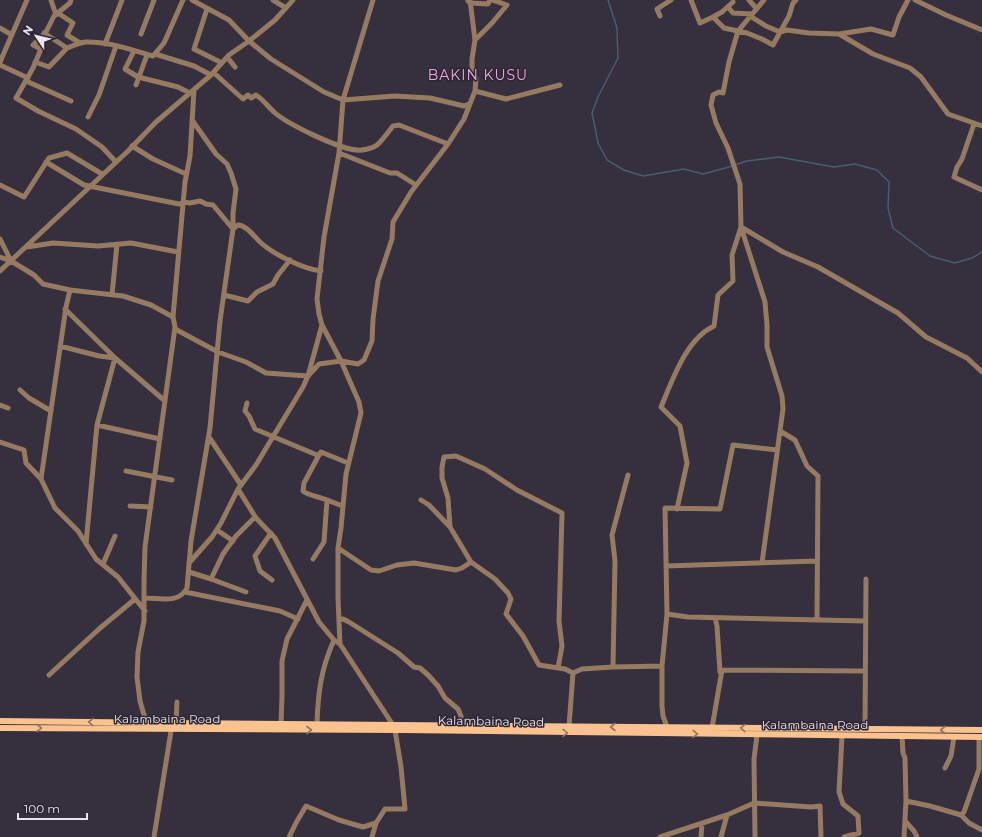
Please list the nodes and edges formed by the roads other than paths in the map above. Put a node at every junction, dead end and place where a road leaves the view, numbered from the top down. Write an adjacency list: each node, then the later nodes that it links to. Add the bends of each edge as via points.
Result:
1 (27, 0): 36 (street)
2 (51, 0): 25 (street)
3 (71, 0): 25 (street)
4 (122, 0): 40 (street)
5 (154, 0): 34 (street)
6 (184, 0): 44 (street, via 164,43)
7 (192, 0): 24 (street)
8 (274, 0): 22 (street)
9 (293, 0): 22 (street)
10 (373, 0): 58 (street)
11 (491, 0): 18 (street, via 488,4); 37 (street, via 507,5)
12 (671, 0): 27 (street, via 656,9)
13 (749, 0): 23 (street)
14 (764, 0): 23 (street)
15 (796, 0): 32 (street)
16 (908, 0): 35 (street, via 893,35 871,29)
17 (915, 0): 30 (street)
18 (469, 1): 37 (street)
19 (692, 1): 28 (street, via 700,23)
20 (733, 2): 21 (street)
21 (728, 7): 26 (street, via 733,13); 28 (street)
22 (286, 8): 38 (street)
23 (756, 8): 26 (street)
24 (207, 9): 38 (street, via 229,20); 49 (street, via 194,49)
25 (57, 14): 33 (street); 39 (street, via 73,23 68,35)
26 (751, 15): 31 (street); 32 (street)
27 (660, 16)
28 (712, 17): 31 (street, via 724,28)
29 (0, 28): 36 (street)
30 (982, 30)
31 (738, 31): 32 (street, via 773,45); 78 (street, via 723,93 713,95 711,105 740,184)
32 (780, 32): 35 (street, via 787,30)
33 (44, 33): 42 (street); 47 (street, via 33,45 41,49)
34 (141, 34)
35 (838, 34): 63 (street, via 873,54 910,68 921,77 948,114)
36 (12, 35): 48 (street)
37 (475, 40): 56 (street, via 472,67 476,78)
38 (249, 41): 46 (street); 58 (street, via 294,75)
39 (80, 43): 40 (street); 42 (street)
40 (105, 44): 41 (street)
41 (116, 46): 43 (street); 61 (street)
42 (67, 48): 47 (street, via 49,67)
43 (134, 51): 45 (street); 52 (street, via 124,69)
44 (155, 54): 45 (street); 51 (street)
45 (147, 55): 52 (street)
46 (227, 57): 49 (street); 50 (street)
47 (35, 62): 53 (street)
48 (0, 63): 53 (street)
49 (222, 63): 51 (street)
50 (235, 67)
51 (212, 74): 57 (street); 67 (street, via 243,99 248,95 252,98 256,95 274,112 294,125)
52 (139, 77): 54 (street); 57 (street)
53 (27, 79): 59 (street); 70 (street, via 16,98 76,129 102,147)
54 (136, 85)
55 (560, 85): 56 (street, via 506,99)
56 (475, 91): 60 (street)
57 (192, 92): 62 (street); 66 (street)
58 (343, 100): 60 (street, via 395,96 436,99 464,106); 67 (street)
59 (72, 101)
60 (469, 104): 65 (street, via 464,119)
61 (88, 118)
62 (192, 120): 72 (street); 79 (street, via 216,154 227,164 231,173 236,189)
63 (974, 124): 64 (street); 76 (street, via 954,177)
64 (982, 126)
65 (448, 144): 67 (street, via 394,126 372,147 358,150); 74 (street)
66 (132, 146): 70 (street); 72 (street)
67 (340, 146): 68 (street)
68 (339, 153): 74 (street, via 390,173 397,173); 88 (street, via 324,237)
69 (46, 162): 71 (street, via 49,158 67,153); 73 (street, via 24,197); 75 (street)
70 (116, 162): 71 (street)
71 (102, 174): 75 (street)
72 (186, 174): 77 (street)
73 (0, 185)
74 (416, 185): 99 (street, via 394,222 392,239 378,281 372,341 368,352 364,360 358,364)
75 (90, 186): 77 (street, via 179,204); 82 (street)
76 (982, 190)
77 (184, 202): 79 (street, via 200,201 213,205); 83 (street)
78 (741, 227): 100 (street, via 877,301 926,337 968,358); 109 (street, via 765,302 767,347 782,396); 128 (street, via 732,255 733,281 718,295 714,326 705,330 682,358 661,406 680,426 687,462)
79 (233, 229): 85 (street, via 243,226 267,249); 91 (street)
80 (0, 239): 86 (street)
81 (117, 244): 82 (street, via 98,246 53,243); 83 (street, via 131,243); 90 (street)
82 (26, 247): 86 (street)
83 (178, 252): 93 (street)
84 (0, 257): 86 (street)
85 (290, 260): 88 (street, via 301,267); 91 (street, via 273,284 248,300)
86 (11, 261): 87 (street); 89 (street, via 34,275 43,284)
87 (0, 271)
88 (321, 271): 94 (street, via 317,299)
89 (70, 290): 90 (street); 92 (street)
90 (112, 295): 93 (street, via 151,305)
91 (224, 295): 97 (street)
92 (65, 310): 96 (street); 98 (street)
93 (173, 317): 95 (street)
94 (322, 325): 99 (street); 101 (street)
95 (174, 329): 97 (street); 103 (street)
96 (60, 346): 98 (street); 107 (street)
97 (218, 352): 101 (street, via 246,362 266,373); 110 (street)
98 (115, 358): 103 (street); 108 (street)
99 (342, 361): 101 (street, via 319,364); 116 (street, via 361,413)
100 (982, 372)
101 (308, 376): 111 (street)
102 (20, 390): 107 (street, via 28,398)
103 (165, 401): 112 (street)
104 (247, 403): 111 (street, via 245,411 255,429)
105 (0, 405): 106 (street)
106 (8, 408)
107 (51, 411): 120 (street)
108 (97, 425): 112 (street); 135 (street)
109 (780, 430): 114 (street); 138 (street, via 795,440 807,466 818,476)
110 (209, 436): 122 (street); 140 (street)
111 (273, 437): 115 (street); 122 (street)
112 (160, 439): 119 (street)
113 (0, 442): 120 (street, via 24,450 26,463)
114 (777, 450): 128 (street, via 733,444 720,510); 141 (street)
115 (319, 455): 116 (street, via 321,452); 123 (street, via 304,483 303,491)
116 (348, 463): 126 (street)
117 (126, 471): 119 (street)
118 (628, 475): 163 (street, via 612,535 615,561)
119 (155, 477): 121 (street); 127 (street)
120 (41, 479): 135 (street, via 55,508 78,531)
121 (172, 480)
122 (240, 487): 129 (street); 131 (street)
123 (327, 500): 126 (street); 137 (street, via 324,542)
124 (421, 500): 130 (street)
125 (130, 506): 127 (street)
126 (343, 506): 136 (street)
127 (151, 507): 150 (street, via 145,547)
128 (677, 509): 143 (street, via 665,508)
129 (255, 517): 132 (street); 134 (street)
130 (450, 526): 139 (street); 164 (street, via 448,498 442,478 444,457 456,456 485,469 517,490 562,513 559,621 562,646)
131 (217, 530): 134 (street); 140 (street)
132 (271, 533): 147 (street, via 255,556 260,571); 152 (street)
133 (115, 536): 142 (street)
134 (233, 541): 145 (street, via 223,554)
135 (86, 544): 142 (street, via 96,559)
136 (338, 548): 139 (street, via 371,570 379,571 414,563 456,570); 157 (street)
137 (313, 559)
138 (817, 561): 141 (street); 158 (street)
139 (471, 562): 164 (street, via 495,579 508,593 511,599 506,614 539,665)
140 (189, 563): 144 (street)
141 (762, 563): 143 (street)
142 (103, 564): 151 (street, via 118,576)
143 (666, 566): 154 (street)
144 (189, 572): 145 (street); 148 (street)
145 (211, 579): 149 (street)
146 (866, 579): 159 (street)
147 (272, 580)
148 (186, 592): 150 (street, via 175,599); 156 (street, via 280,611)
149 (246, 592)
150 (145, 598): 153 (street)
151 (135, 599): 153 (street); 168 (street)
152 (307, 600): 156 (street); 160 (street, via 319,622)
153 (144, 611): 171 (street, via 137,677)
154 (667, 614): 155 (street); 162 (street)
155 (715, 618): 158 (street); 166 (street)
156 (298, 619): 172 (street, via 287,639 282,661)
157 (339, 620): 161 (street); 175 (street, via 349,622 398,653 414,667 420,668 438,686 445,698 458,709)
158 (817, 620): 159 (street)
159 (866, 621): 165 (street)
160 (334, 640): 161 (street); 173 (street, via 326,658 318,692)
161 (340, 644): 179 (street)
162 (662, 666): 163 (street); 177 (street)
163 (613, 667): 167 (street, via 582,669)
164 (558, 668): 167 (street)
165 (865, 671): 166 (street); 181 (street)
166 (720, 672): 180 (street)
167 (573, 673): 176 (street)
168 (49, 675)
169 (177, 702): 174 (street)
170 (0, 721): 171 (main road, one-way to 170)
171 (146, 722): 174 (main road)
172 (280, 724): 173 (main road); 174 (main road)
173 (317, 724): 179 (main road)
174 (173, 725): 178 (main road, Kalambaina Road, one-way to 174); 179 (main road, Kalambaina Road, one-way to 179); 198 (street)
175 (461, 726): 176 (main road); 179 (main road)
176 (569, 726): 177 (main road, one-way to 176)
177 (665, 727): 180 (main road)
178 (0, 728)
179 (394, 728): 183 (main road, Kalambaina Road, one-way to 183); 195 (street, via 401,766 404,809 385,809)
180 (712, 728): 181 (main road, one-way to 180)
181 (865, 729): 182 (main road, one-way to 181)
182 (982, 730)
183 (757, 735): 184 (main road, Kalambaina Road); 191 (street)
184 (842, 736): 185 (main road, Kalambaina Road); 206 (street, via 839,792 844,804 858,816 859,833)
185 (902, 736): 186 (main road, Kalambaina Road); 190 (street)
186 (954, 736): 187 (main road, Kalambaina Road); 189 (street, via 951,756)
187 (981, 737): 188 (street)
188 (981, 765): 193 (street)
189 (945, 768)
190 (906, 802): 193 (street); 194 (street)
191 (754, 803): 192 (street); 204 (street); 205 (street, via 820,806)
192 (727, 815): 196 (street); 203 (street)
193 (961, 815): 197 (street, via 969,824)
194 (905, 821): 207 (street); 208 (street)
195 (376, 823): 199 (street, via 363,827 306,806); 200 (street)
196 (702, 824): 201 (street); 202 (street)
197 (982, 830)
198 (154, 837)
199 (289, 837)
200 (372, 837)
201 (660, 837)
202 (701, 837)
203 (721, 837)
204 (755, 837)
205 (821, 837)
206 (844, 837)
207 (904, 837)
208 (917, 837)

